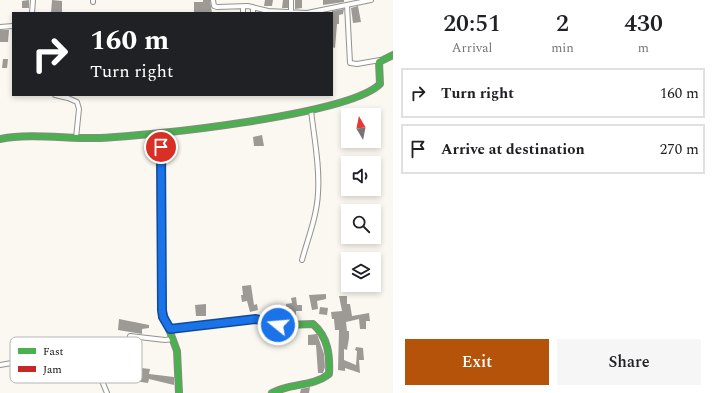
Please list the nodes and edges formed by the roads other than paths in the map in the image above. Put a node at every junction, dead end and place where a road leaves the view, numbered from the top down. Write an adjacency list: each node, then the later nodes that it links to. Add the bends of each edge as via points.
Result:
1 (33, 0): 8 (street)
2 (213, 0): 6 (street, via 214,6 217,7)
3 (291, 0): 11 (street)
4 (371, 0): 5 (street)
5 (347, 5): 12 (street); 16 (street, via 350,63)
6 (243, 6): 7 (street); 9 (street)
7 (253, 7): 10 (street); 11 (street)
8 (32, 12)
9 (243, 12)
10 (253, 12)
11 (291, 12)
12 (312, 12)
13 (12, 26): 14 (street)
14 (0, 27)
15 (393, 55): 16 (street)
16 (380, 60): 18 (street, via 380,84 376,88 350,99)
17 (59, 96): 20 (street, via 77,102 79,109)
18 (311, 110): 19 (street); 22 (street, via 318,194)
19 (160, 134): 20 (street); 23 (street, via 162,310)
20 (76, 138): 21 (street, via 16,136)
21 (0, 139)
22 (302, 260)
23 (170, 329): 27 (street); 33 (street, via 256,319 274,325 313,324 327,345 327,376)
24 (130, 336): 25 (street)
25 (139, 337)
26 (142, 337): 27 (street)
27 (173, 339): 32 (street, via 177,350)
28 (10, 363): 29 (street)
29 (0, 365)
30 (103, 383): 31 (street)
31 (107, 393)
32 (179, 393)
33 (272, 393)

